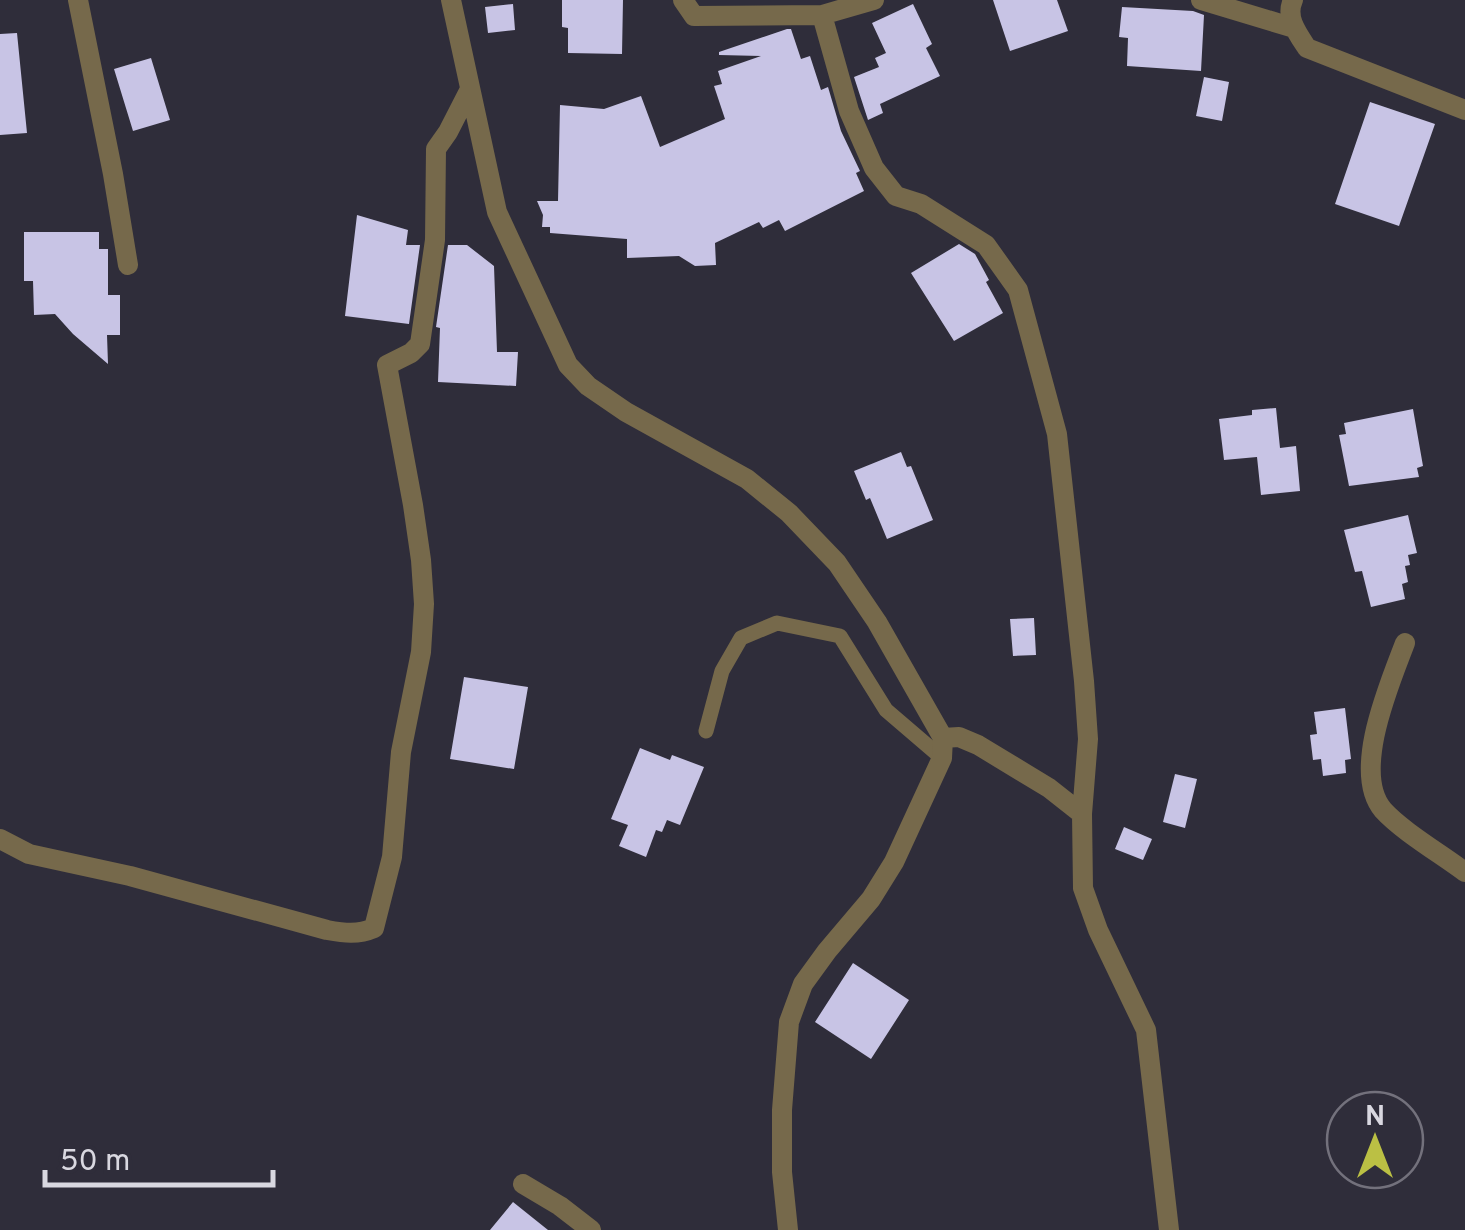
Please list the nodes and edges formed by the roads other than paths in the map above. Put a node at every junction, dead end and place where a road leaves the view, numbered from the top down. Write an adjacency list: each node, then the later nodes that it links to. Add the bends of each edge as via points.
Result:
1 (78, 0): 11 (street)
2 (451, 0): 9 (street)
3 (683, 0): 7 (street, via 694,16)
4 (874, 0): 7 (street)
5 (1201, 0): 8 (street)
6 (1293, 0): 8 (street)
7 (822, 15): 15 (street, via 849,111 874,168 896,196 922,204 986,245 1018,290 1056,434 1084,681)
8 (1294, 28): 10 (street, via 1306,48)
9 (469, 91): 14 (street, via 497,212 568,365 626,412 748,479 789,513 878,622); 16 (street, via 436,149 435,240 420,344 387,365 424,604 392,857 374,928 327,930 29,854)
10 (1465, 110)
11 (128, 265)
12 (1404, 643): 17 (street, via 1374,734 1375,797)
13 (706, 731): 14 (lane, via 722,670 741,638 778,622 840,636 886,710)
14 (942, 748): 15 (street, via 960,738 978,745); 20 (street, via 894,862 803,984 789,1022 782,1110)
15 (1082, 814): 21 (street, via 1083,888 1146,1030)
16 (0, 839)
17 (1465, 872)
18 (523, 1184): 19 (street)
19 (591, 1230)
20 (788, 1230)
21 (1169, 1230)

